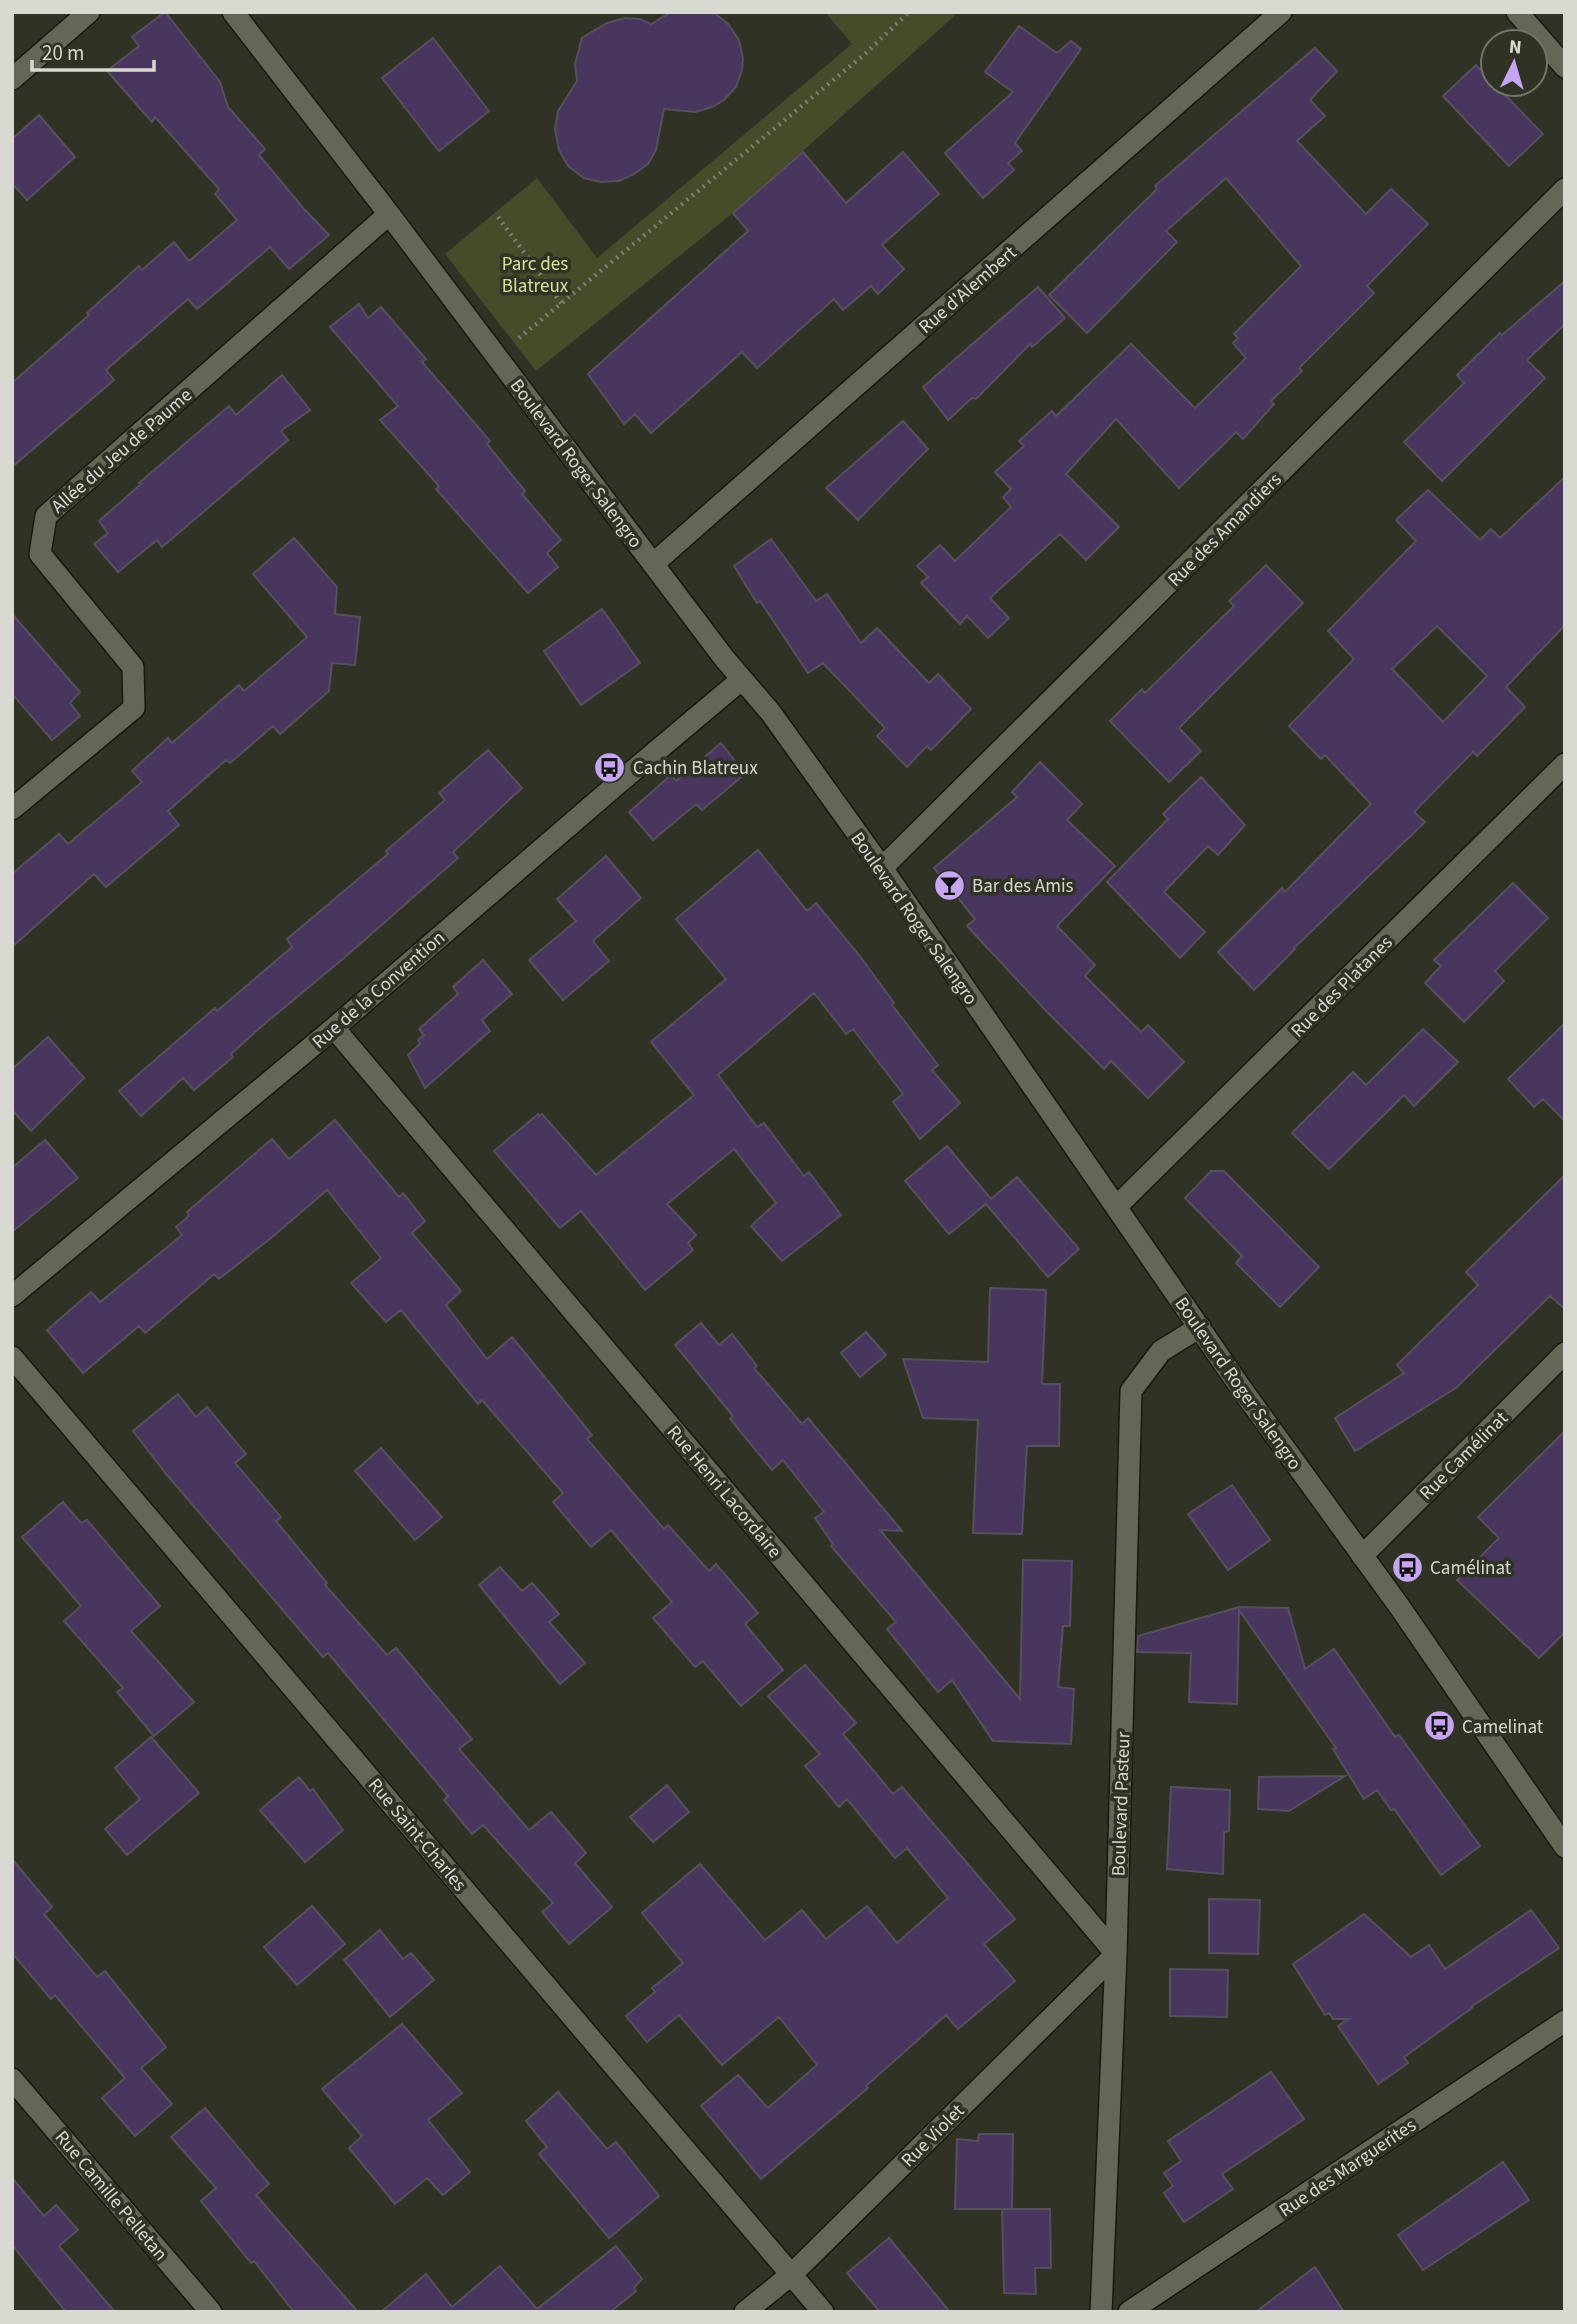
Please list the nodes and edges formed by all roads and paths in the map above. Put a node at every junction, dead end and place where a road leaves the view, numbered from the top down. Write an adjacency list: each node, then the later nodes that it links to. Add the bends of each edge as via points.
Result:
1 (89, 12): 7 (street)
2 (233, 12): 9 (street, Boulevard Roger Salengro)
3 (909, 12): 11 (path, via 865,54)
4 (1281, 12): 13 (street, Rue d'Alembert)
5 (1517, 12): 6 (street)
6 (1565, 67)
7 (12, 79)
8 (1565, 189): 17 (street, Rue des Amandiers)
9 (389, 214): 12 (street, Boulevard Roger Salengro); 16 (street, Allée du Jeu de Paume, via 46,516 40,554 133,667 134,708)
10 (498, 217): 11 (path)
11 (562, 304): 12 (path)
12 (496, 355): 13 (street, Boulevard Roger Salengro)
13 (653, 564): 14 (street, Boulevard Roger Salengro)
14 (741, 680): 17 (street, Boulevard Roger Salengro, via 771,713); 18 (street, Rue de la Convention)
15 (1565, 764): 19 (street, Rue des Platanes)
16 (12, 809)
17 (882, 868): 19 (street, Boulevard Roger Salengro)
18 (334, 1028): 20 (street, Rue de la Convention); 26 (street, Rue Henri Lacordaire)
19 (1116, 1207): 21 (street, Boulevard Roger Salengro)
20 (12, 1296)
21 (1200, 1327): 24 (street, Boulevard Roger Salengro); 26 (street, Boulevard Pasteur, via 1161,1351 1131,1391)
22 (1565, 1353): 24 (street, Rue Camélinat)
23 (12, 1357): 29 (street, Rue Saint-Charles)
24 (1362, 1556): 25 (street, Boulevard Roger Salengro)
25 (1565, 1847)
26 (1116, 1954): 29 (street, Rue Violet); 33 (street, Boulevard Pasteur)
27 (1565, 2021): 34 (street, Rue des Marguerites)
28 (12, 2079): 30 (street, Rue Camille Pelletan)
29 (792, 2274): 31 (street, Rue Violet); 32 (street, Rue Saint-Charles)
30 (211, 2312)
31 (745, 2312)
32 (823, 2312)
33 (1101, 2312)
34 (1129, 2312)

